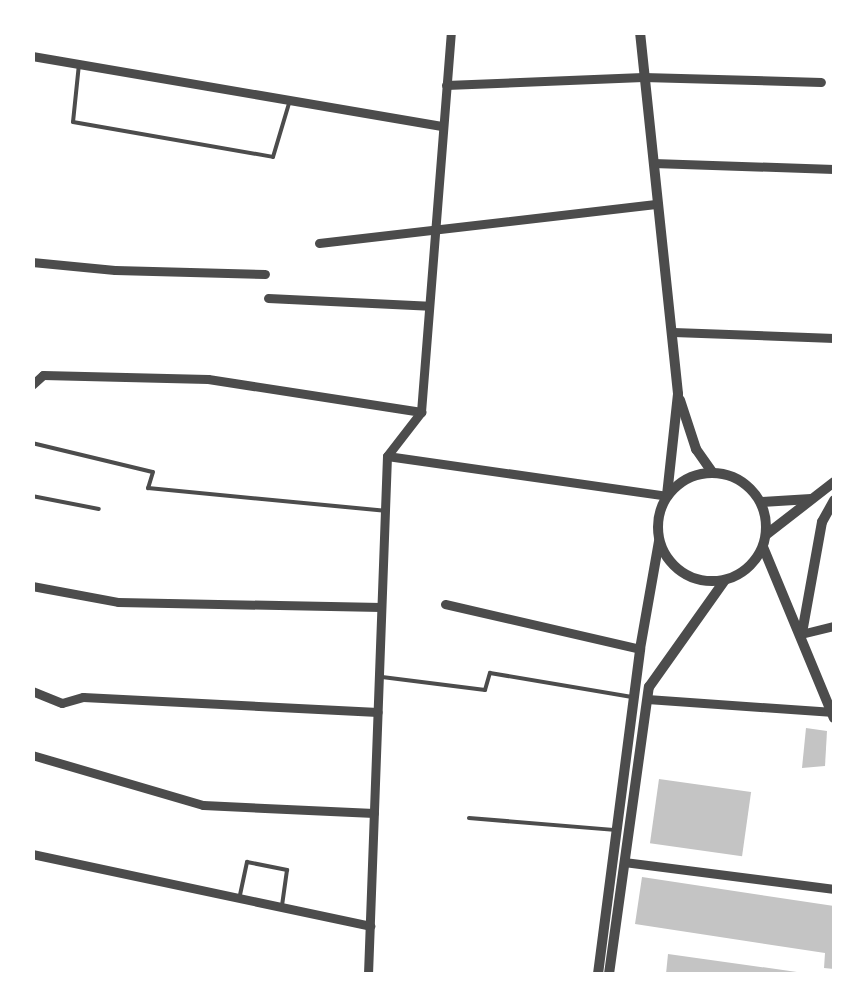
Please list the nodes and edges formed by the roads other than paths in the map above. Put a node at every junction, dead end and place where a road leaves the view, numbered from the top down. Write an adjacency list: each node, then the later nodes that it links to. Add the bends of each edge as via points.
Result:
1 (451, 32): 7 (street)
2 (640, 32): 5 (street)
3 (32, 56): 4 (street)
4 (80, 64): 8 (street); 8 (lane, via 74,122 254,154 272,157)
5 (643, 77): 6 (street); 7 (street); 10 (street)
6 (821, 82)
7 (446, 85): 9 (street)
8 (290, 99): 9 (street)
9 (443, 126): 13 (street)
10 (653, 163): 11 (street); 12 (street)
11 (834, 169)
12 (658, 204): 13 (street); 19 (street)
13 (435, 230): 14 (street); 18 (street)
14 (319, 243)
15 (32, 262): 16 (street)
16 (265, 274)
17 (268, 298): 18 (street)
18 (429, 306): 23 (street)
19 (673, 332): 20 (street); 22 (street)
20 (834, 338)
21 (32, 385): 23 (street, via 44,375 208,379)
22 (678, 394): 26 (street, via 696,449); 29 (street)
23 (420, 412): 25 (street)
24 (32, 443): 34 (lane, via 153,472 148,488)
25 (386, 456): 29 (street); 34 (street)
26 (712, 472): 29 (street, via 679,483); 32 (street, via 741,480)
27 (834, 482): 30 (street)
28 (32, 496): 33 (lane)
29 (667, 496): 36 (street)
30 (812, 498): 32 (street); 35 (street)
31 (834, 500): 43 (street, via 822,522)
32 (761, 502): 35 (street)
33 (99, 509)
34 (384, 510): 41 (street)
35 (766, 534): 37 (street)
36 (659, 541): 38 (street, via 692,578); 44 (street)
37 (763, 547): 38 (street, via 754,562); 43 (street)
38 (725, 580): 47 (street)
39 (32, 586): 41 (street, via 118,602)
40 (445, 604): 44 (street)
41 (381, 607): 45 (street)
42 (834, 626): 43 (street)
43 (802, 634): 49 (street)
44 (640, 648): 47 (street)
45 (379, 676): 47 (lane, via 485,690 490,673); 48 (street)
46 (32, 691): 48 (street, via 62,702 84,697)
47 (642, 693): 49 (street); 53 (street); 55 (street)
48 (378, 712): 51 (street)
49 (834, 714)
50 (32, 755): 51 (street, via 203,805)
51 (374, 813): 59 (street)
52 (469, 818): 53 (lane)
53 (619, 830): 61 (street)
54 (32, 854): 57 (street)
55 (624, 862): 56 (street); 62 (street)
56 (834, 890)
57 (239, 900): 58 (street); 58 (lane, via 247,862 287,870)
58 (282, 908): 59 (street)
59 (370, 926): 60 (street)
60 (368, 974)
61 (598, 974)
62 (609, 974)

